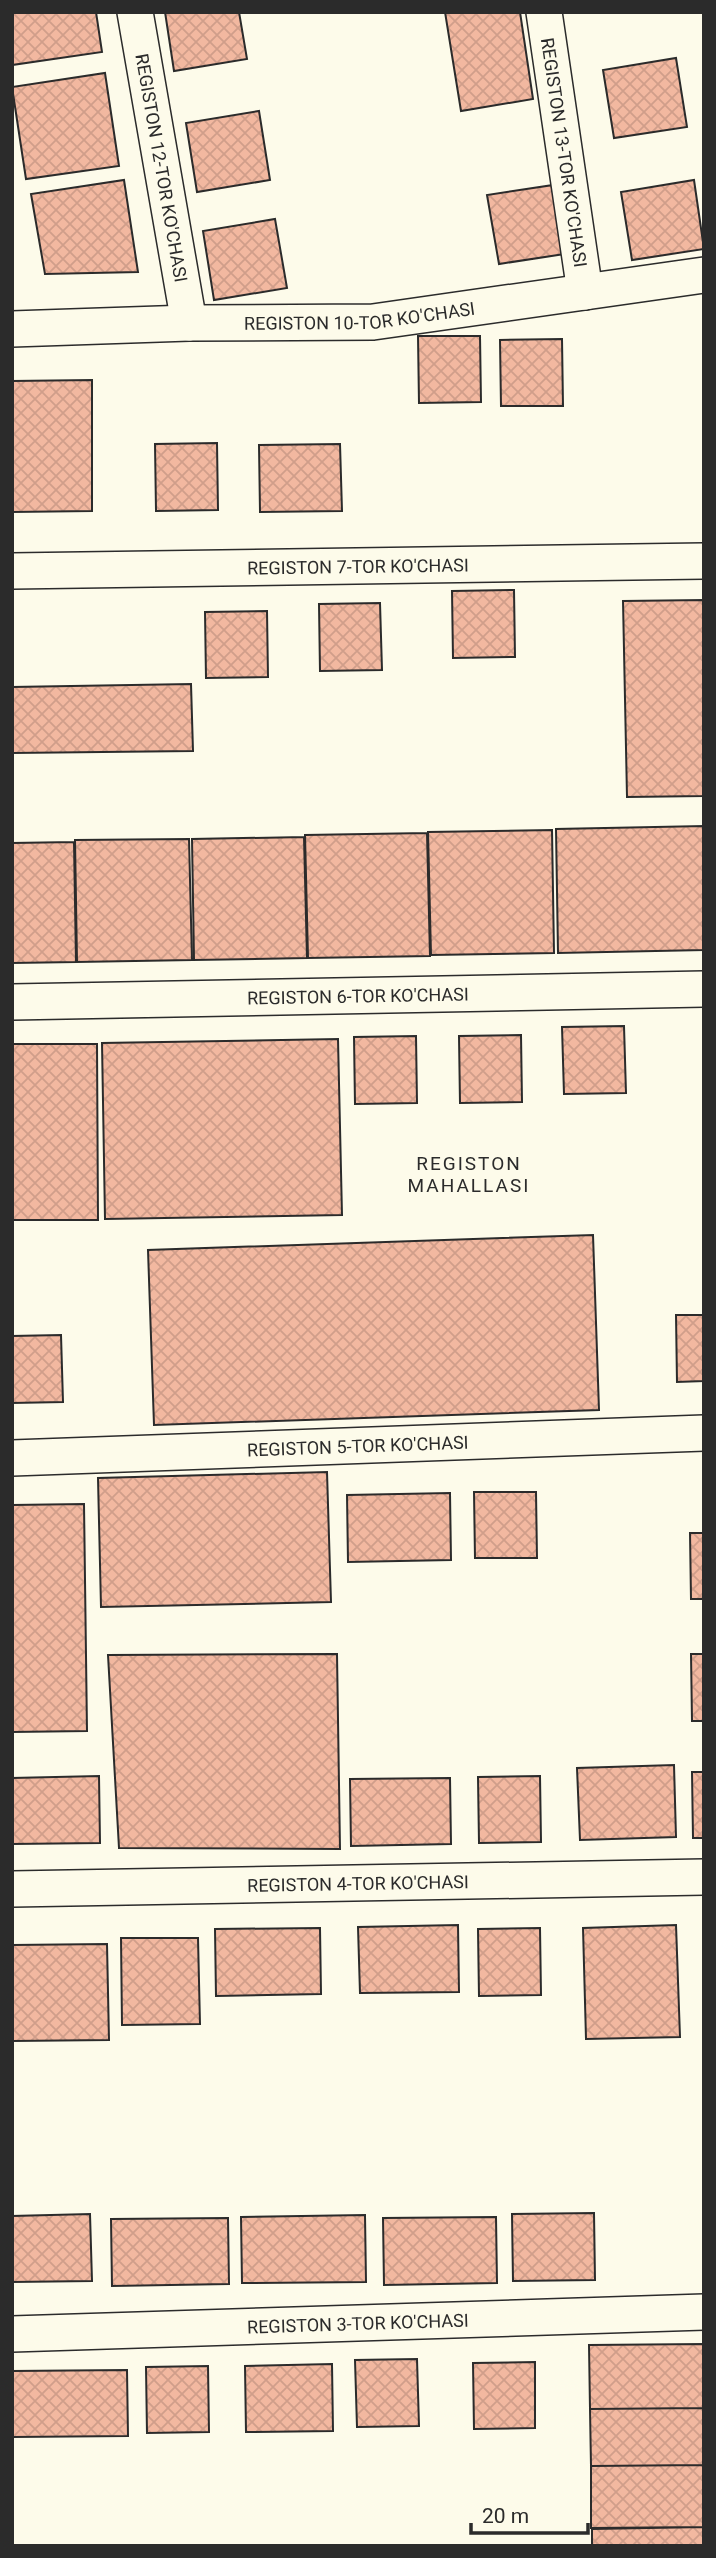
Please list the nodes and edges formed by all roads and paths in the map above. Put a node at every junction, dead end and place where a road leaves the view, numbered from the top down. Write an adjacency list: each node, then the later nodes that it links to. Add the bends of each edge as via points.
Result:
1 (135, 12): 5 (street, REGISTON 12-TOR KO'CHASI)
2 (544, 12): 4 (street, REGISTON 13-TOR KO'CHASI)
3 (704, 275): 4 (street, REGISTON 10-TOR KO'CHASI)
4 (585, 292): 5 (street, REGISTON 10-TOR KO'CHASI, via 373,321)
5 (189, 323): 6 (street, REGISTON 10-TOR KO'CHASI)
6 (12, 329)
7 (704, 561): 8 (street, REGISTON 7-TOR KO'CHASI)
8 (12, 571)
9 (704, 989): 10 (street, REGISTON 6-TOR KO'CHASI)
10 (12, 1002)
11 (704, 1433): 12 (street, REGISTON 5-TOR KO'CHASI)
12 (12, 1458)
13 (704, 1877): 14 (street, REGISTON 4-TOR KO'CHASI)
14 (12, 1889)
15 (704, 2312): 16 (street, REGISTON 3-TOR KO'CHASI)
16 (12, 2334)

